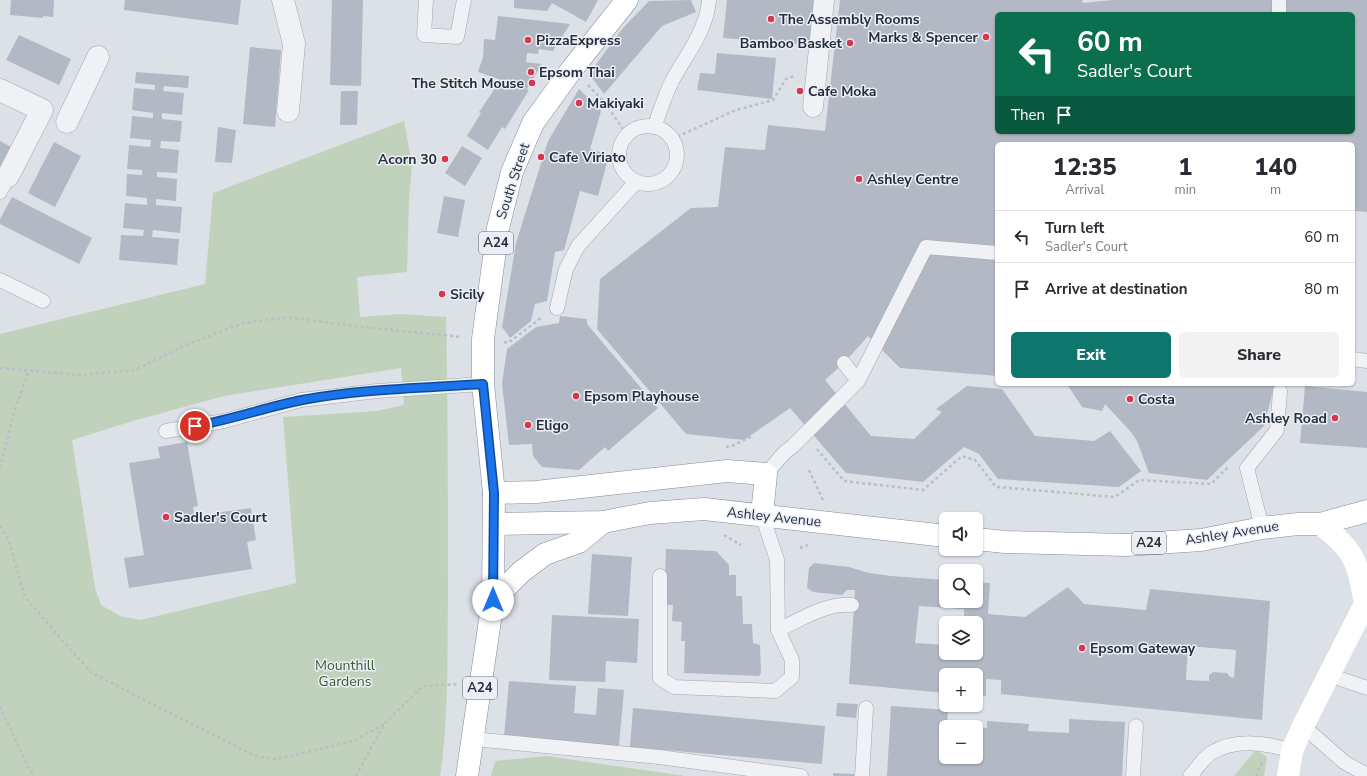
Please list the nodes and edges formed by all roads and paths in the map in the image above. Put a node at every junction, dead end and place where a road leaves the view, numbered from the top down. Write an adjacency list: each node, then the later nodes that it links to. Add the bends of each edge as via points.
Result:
1 (283, 0): 15 (street, via 294,44)
2 (426, 0): 3 (lane, via 424,35 458,37)
3 (464, 0)
4 (628, 0): 11 (main road, South Street / A24)
5 (709, 0): 16 (lane, via 708,14 672,82)
6 (824, 0): 10 (street)
7 (1279, 0): 8 (lane)
8 (1279, 12)
9 (98, 57): 14 (street, via 74,126)
10 (817, 67): 13 (street); 18 (path, via 786,79 773,100 736,110)
11 (572, 69): 17 (path, via 604,103); 25 (main road, South Street / A24, via 533,122 512,172 498,228)
12 (0, 90): 14 (street)
13 (813, 107)
14 (42, 110): 20 (street)
15 (288, 111)
16 (654, 127): 17 (lane, via 644,126); 18 (lane, via 667,133)
17 (627, 135): 19 (lane, via 619,152 619,161 628,177)
18 (672, 139): 19 (lane, via 677,157 671,174 655,184)
19 (636, 182): 24 (lane, via 578,246 566,269)
20 (4, 184)
21 (995, 252): 31 (lane, via 926,247)
22 (0, 280): 23 (lane)
23 (43, 301)
24 (557, 308): 25 (path, via 531,324 508,343)
25 (483, 339): 30 (path, via 288,318 243,323 186,345 135,370 80,375); 32 (main road, South Street / A24)
26 (1355, 359): 27 (lane)
27 (1367, 360)
28 (844, 363): 31 (lane)
29 (0, 368): 30 (path)
30 (29, 371): 37 (path, via 15,409)
31 (858, 381): 35 (lane)
32 (483, 384): 34 (lane, via 377,391 301,400 224,421); 40 (main road, South Street / A24)
33 (1280, 391): 48 (lane, via 1277,430 1246,468)
34 (166, 431)
35 (805, 434): 36 (path, via 844,481 923,490 962,456 975,460 996,487 1115,497 1140,480 1211,484); 39 (lane)
36 (1233, 462)
37 (0, 468)
38 (810, 470): 41 (path)
39 (766, 474): 40 (main road, via 727,471 536,492); 43 (main road)
40 (494, 493): 45 (main road, South Street / A24)
41 (823, 500)
42 (1366, 512): 46 (main road, Ashley Avenue / A24)
43 (762, 514): 44 (main road, Ashley Avenue, via 704,509 650,513); 49 (main road, Ashley Avenue); 55 (lane, via 778,560)
44 (603, 522): 45 (main road, Ashley Avenue); 52 (main road, Ashley Avenue, via 579,542 545,554 521,572)
45 (494, 524): 52 (main road, South Street / A24)
46 (1320, 524): 48 (main road, Ashley Avenue / A24); 53 (main road, via 1337,536 1349,550 1358,569)
47 (0, 526): 61 (path, via 8,539 25,597 92,673 254,756 274,759 353,741)
48 (1262, 528): 50 (main road, Ashley Avenue / A24, via 1201,540 1126,545)
49 (939, 535)
50 (983, 540)
51 (660, 576): 55 (lane, via 660,678 674,687 775,691 792,677 792,660)
52 (493, 600): 57 (main road, South Street / A24)
53 (1366, 602): 56 (main road)
54 (852, 605): 55 (lane, via 838,604 826,607)
55 (778, 630)
56 (1329, 675): 58 (lane); 63 (main road)
57 (481, 682): 61 (path, via 423,686); 64 (main road, South Street / A24)
58 (1367, 688)
59 (0, 706): 67 (path)
60 (866, 708): 71 (lane)
61 (384, 724): 68 (path)
62 (1136, 726): 72 (lane)
63 (1303, 726): 65 (main road); 66 (lane, via 1344,762)
64 (473, 739): 69 (main road, South Street / A24); 70 (lane, via 659,757)
65 (1292, 751): 73 (lane, via 1273,745 1237,744 1211,753); 74 (main road)
66 (1367, 775)
67 (34, 776)
68 (356, 776)
69 (468, 776)
70 (801, 776)
71 (862, 776)
72 (1133, 776)
73 (1190, 776)
74 (1288, 776)

